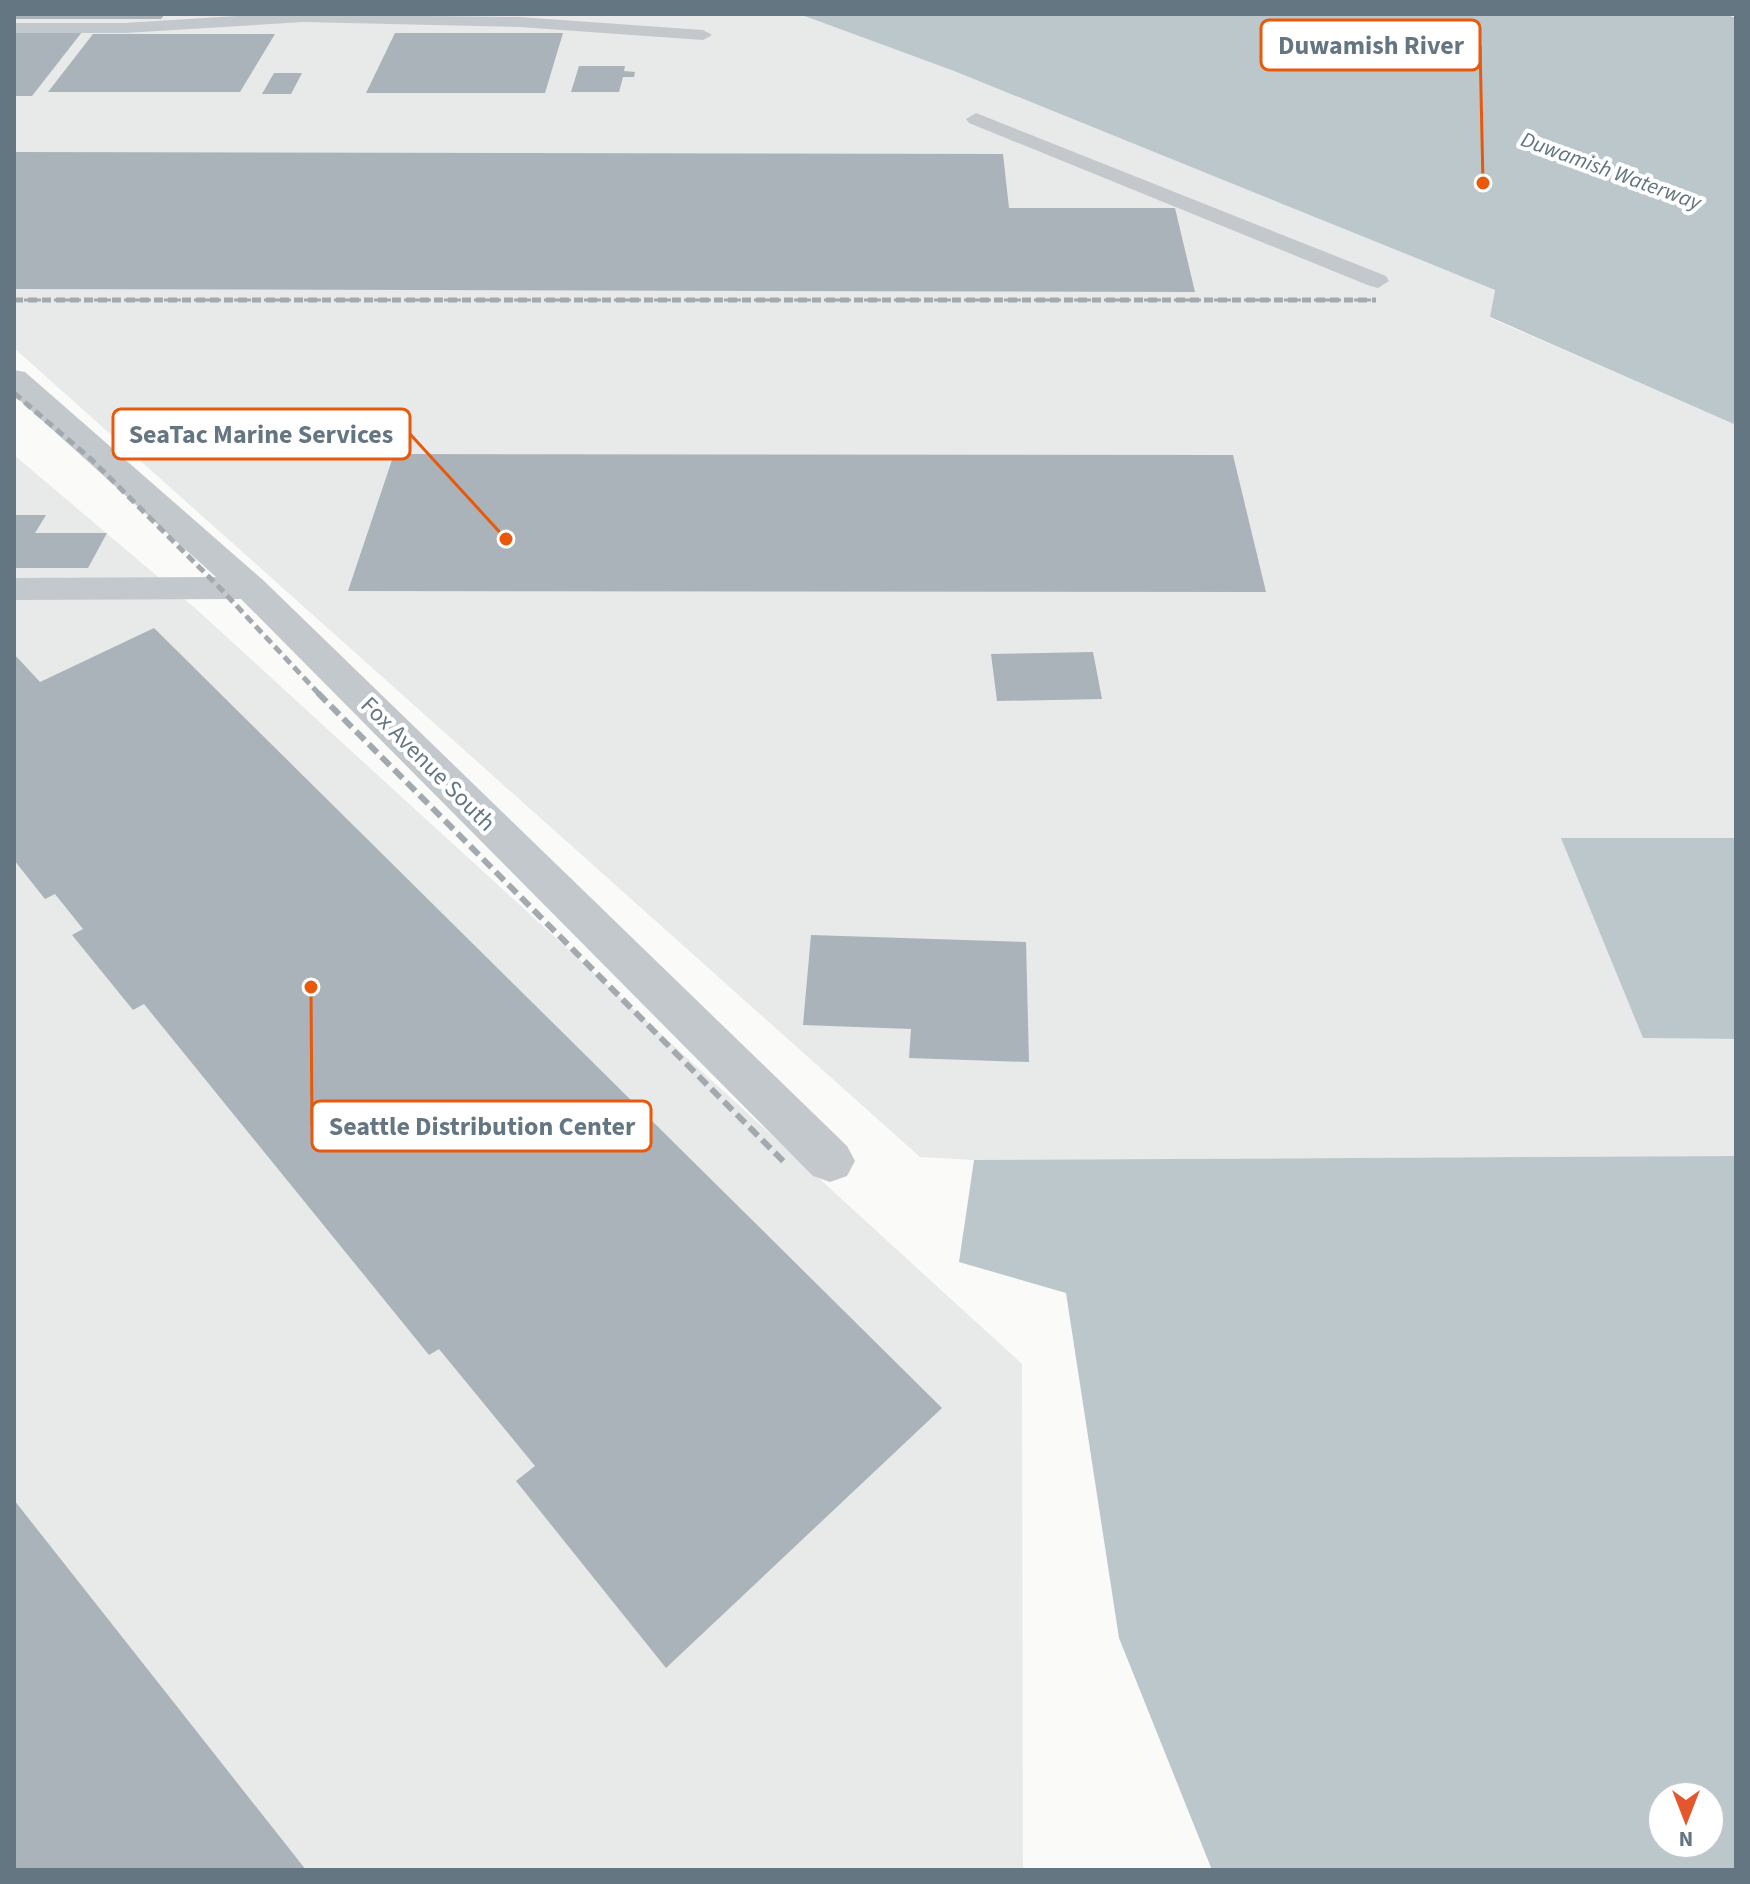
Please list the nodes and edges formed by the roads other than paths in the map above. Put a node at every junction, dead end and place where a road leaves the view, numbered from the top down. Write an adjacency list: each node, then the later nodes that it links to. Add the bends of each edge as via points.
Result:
1 (300, 16): 2 (lane, via 125,28); 3 (lane, via 519,22)
2 (14, 28)
3 (703, 35)
4 (976, 119): 5 (lane)
5 (1378, 281)
6 (14, 379): 7 (street, Fox Avenue South)
7 (250, 588): 8 (street); 9 (street, Fox Avenue South)
8 (14, 589)
9 (830, 1161)

